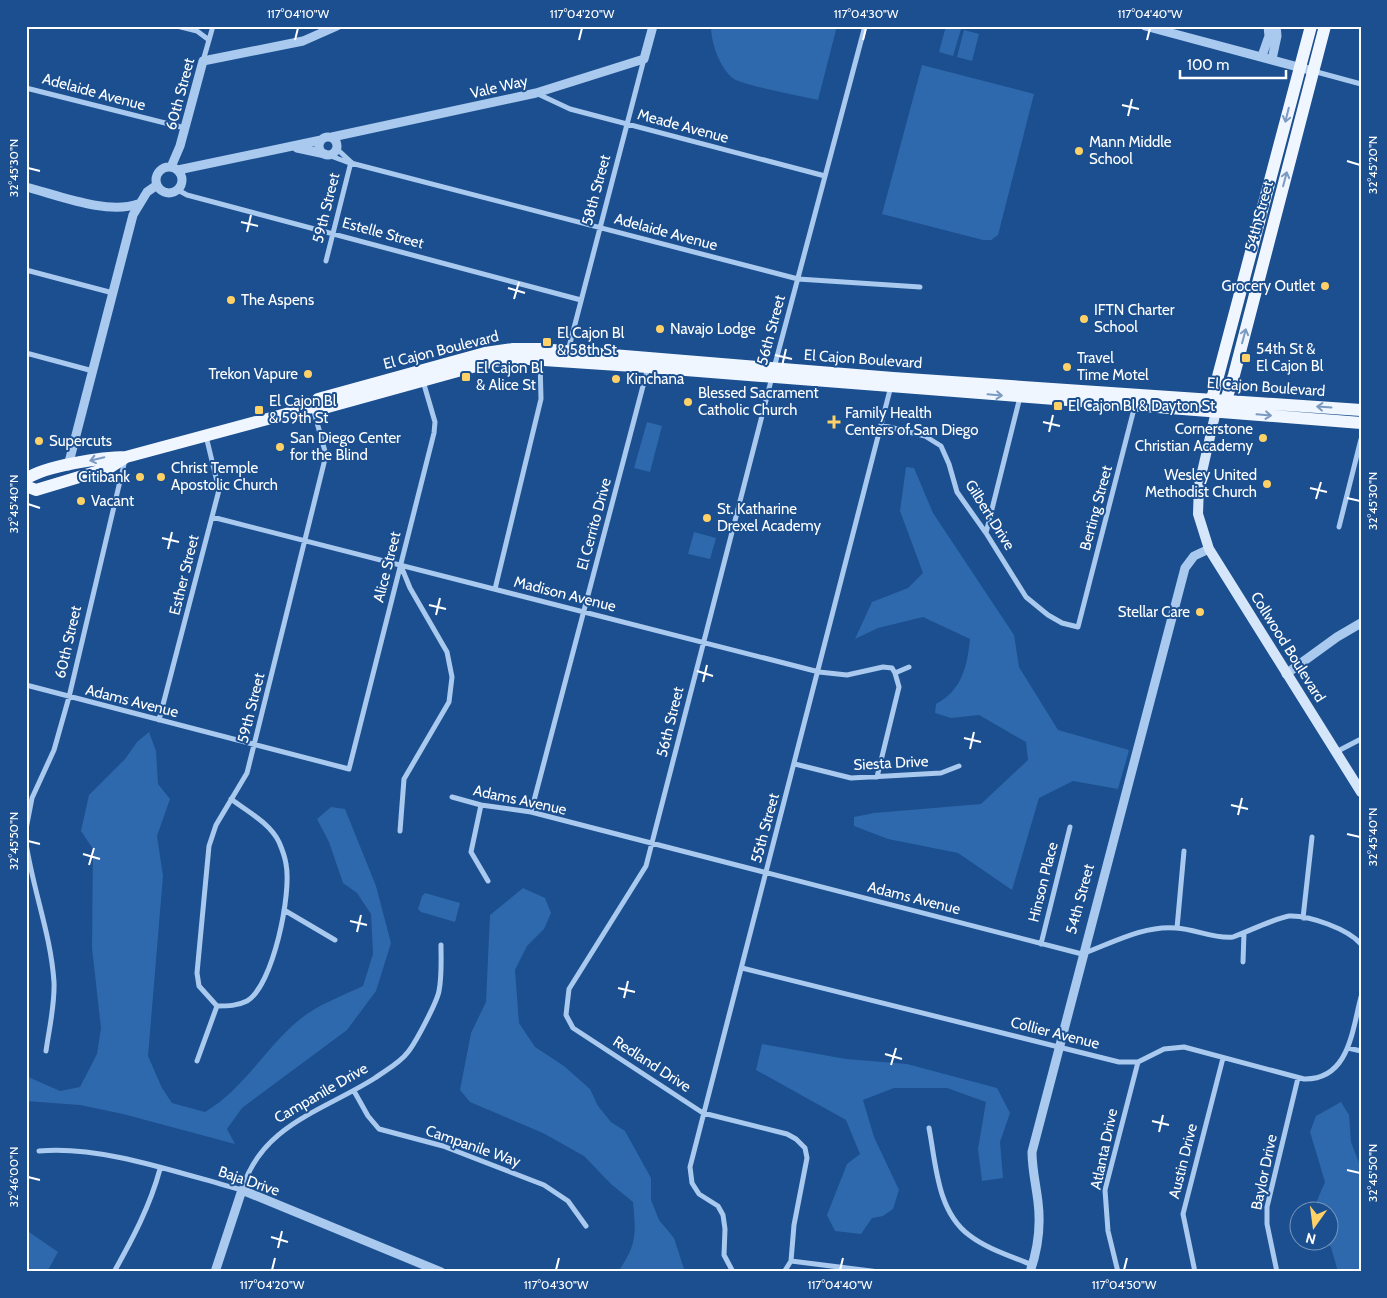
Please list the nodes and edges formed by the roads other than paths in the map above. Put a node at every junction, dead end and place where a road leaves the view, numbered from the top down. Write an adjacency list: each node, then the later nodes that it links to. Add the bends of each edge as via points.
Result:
1 (177, 26): 11 (street, via 197,31)
2 (213, 26): 11 (street, 60th Street)
3 (653, 26): 13 (street, 58th Street)
4 (864, 26): 31 (street, 56th Street)
5 (1268, 26): 12 (street, via 1269,36)
6 (1276, 26): 14 (street)
7 (1311, 26): 16 (main road, 54th Street)
8 (1325, 26): 17 (main road, 54th Street)
9 (1151, 27): 12 (street)
10 (331, 28): 15 (street, via 303,41)
11 (209, 40): 15 (street, 60th Street)
12 (1262, 56): 14 (street)
13 (644, 59): 20 (street, Vale Way); 21 (street, 58th Street)
14 (1272, 59): 16 (street)
15 (203, 61): 22 (street, 60th Street)
16 (1300, 67): 17 (street); 55 (main road, 54th Street, one-way to 55)
17 (1313, 71): 18 (street); 54 (main road, 54th Street, one-way to 17)
18 (1361, 84)
19 (26, 88): 22 (street, Adelaide Avenue)
20 (536, 93): 21 (street, Meade Avenue, via 570,109); 23 (street, Vale Way)
21 (627, 124): 31 (street, Meade Avenue); 36 (street, 58th Street)
22 (185, 128): 30 (street, 60th Street)
23 (358, 132): 24 (street, Vale Way); 27 (street, Vale Way)
24 (332, 137): 25 (street, Vale Way); 27 (street)
25 (321, 140): 26 (street, Vale Way); 28 (street, via 319,148)
26 (291, 147): 28 (street, Vale Way); 30 (street, Vale Way)
27 (337, 149): 28 (street, Vale Way); 29 (street, Adelaide Avenue)
28 (326, 155): 29 (street, Adelaide Avenue)
29 (351, 162): 36 (street, Adelaide Avenue); 37 (street, 59th Street)
30 (174, 169): 32 (street, 60th Street, via 159,172); 34 (street, 60th Street, via 182,177)
31 (825, 176): 40 (street, 56th Street)
32 (157, 185): 34 (street, via 166,193); 35 (street, 60th Street, via 146,192)
33 (26, 186): 35 (street, via 102,206 127,208)
34 (178, 190): 37 (street, Estelle Street)
35 (138, 204): 42 (street, 60th Street)
36 (600, 228): 40 (street, Adelaide Avenue); 43 (street, 58th Street)
37 (333, 234): 38 (street, 59th Street); 43 (street, Estelle Street)
38 (326, 261)
39 (26, 270): 42 (street)
40 (798, 279): 41 (street, Adelaide Avenue); 49 (street, 56th Street)
41 (920, 287)
42 (113, 293): 48 (street, 60th Street)
43 (581, 300): 46 (street, 58th Street)
44 (26, 353): 48 (street)
45 (540, 354): 46 (main road, El Cajon Boulevard); 50 (main road, El Cajon Boulevard); 73 (street, via 541,399)
46 (567, 356): 47 (main road, El Cajon Boulevard)
47 (649, 362): 49 (main road, El Cajon Boulevard); 74 (street, El Cerrito Drive)
48 (93, 371): 63 (street, 60th Street)
49 (773, 373): 51 (main road, El Cajon Boulevard); 77 (street, 56th Street)
50 (422, 376): 56 (main road, El Cajon Boulevard, via 324,408); 72 (street, Alice Street, via 435,422)
51 (892, 382): 52 (main road, El Cajon Boulevard); 59 (street, 55th Street)
52 (1021, 392): 53 (main road, El Cajon Boulevard); 69 (street)
53 (1136, 400): 55 (main road, El Cajon Boulevard); 76 (street, Berting Street)
54 (1226, 400): 55 (main road); 57 (main road, El Cajon Boulevard, one-way to 54)
55 (1214, 405): 58 (main road, El Cajon Boulevard, one-way to 58); 66 (main road, 54th Street, via 1199,485)
56 (312, 407): 60 (main road, El Cajon Boulevard); 70 (street, 59th Street, via 326,456)
57 (1361, 410)
58 (1361, 423)
59 (881, 425): 69 (street, Gilbert Drive, via 925,436 941,446 950,464 957,492); 79 (street, 55th Street)
60 (206, 436): 62 (main road, El Cajon Boulevard); 67 (street, Esther Street, via 218,490)
61 (1361, 439): 68 (street)
62 (126, 457): 63 (main road, El Cajon Boulevard, one-way to 63, via 107,457); 65 (main road, El Cajon Boulevard, via 110,468 36,490); 83 (street, 60th Street)
63 (68, 466): 64 (main road, El Cajon Boulevard)
64 (26, 479)
65 (26, 486)
66 (1198, 514): 71 (main road, Collwood Boulevard)
67 (212, 518): 70 (street, Madison Avenue); 84 (street, Esther Street)
68 (1339, 527)
69 (986, 533): 76 (street, Gilbert Drive, via 1026,597 1062,623)
70 (305, 541): 72 (street, Madison Avenue); 86 (street, 59th Street)
71 (1209, 549): 81 (main road, Collwood Boulevard); 114 (street, 54th Street, via 1194,556 1185,568)
72 (401, 566): 73 (street, Madison Avenue); 90 (street, Alice Street); 99 (street, via 446,652 452,677 446,709 404,779)
73 (495, 589): 74 (street, Madison Avenue)
74 (584, 611): 77 (street, Madison Avenue); 96 (street, El Cerrito Drive)
75 (1361, 624): 81 (street)
76 (1078, 626)
77 (702, 642): 79 (street, Madison Avenue); 102 (street, 56th Street)
78 (909, 667): 80 (street)
79 (819, 672): 80 (street, Madison Avenue, via 847,675 883,667 892,668); 88 (street, 55th Street)
80 (895, 673): 91 (street, via 899,688)
81 (1286, 674): 87 (main road, Collwood Boulevard)
82 (26, 686): 83 (street, Adams Avenue)
83 (69, 698): 84 (street, Adams Avenue); 98 (street, 60th Street, via 54,750 32,798)
84 (160, 720): 86 (street, Adams Avenue)
85 (1361, 739): 87 (street)
86 (254, 746): 90 (street, Adams Avenue); 94 (street, 59th Street, via 247,774)
87 (1335, 752): 92 (main road, Collwood Boulevard)
88 (795, 764): 91 (street, Siesta Drive, via 851,778); 104 (street, 55th Street)
89 (959, 766): 91 (street, Siesta Drive, via 941,773)
90 (349, 769)
91 (877, 777)
92 (1361, 792)
93 (452, 797): 95 (street, Adams Avenue)
94 (231, 800): 106 (street, via 268,826 279,842 287,865); 118 (street, 59th Street, via 216,825 209,846 197,973 199,986)
95 (481, 805): 96 (street, Adams Avenue); 105 (street, via 471,852)
96 (531, 812): 102 (street, Adams Avenue)
97 (1070, 826): 111 (street, Hinson Place)
98 (26, 829)
99 (400, 831)
100 (1312, 837): 107 (street)
101 (26, 843): 121 (street, via 47,933 54,983)
102 (652, 844): 104 (street, Adams Avenue); 128 (street, Redland Drive, via 646,866 569,989 566,1015 573,1028)
103 (1184, 851): 108 (street)
104 (766, 873): 111 (street, Adams Avenue); 116 (street, 55th Street)
105 (488, 880)
106 (284, 910): 110 (street); 118 (street, via 270,967 254,993 248,1000 233,1006)
107 (1303, 918): 109 (street, via 1288,916); 112 (street, via 1340,928)
108 (1177, 928): 109 (street, via 1224,938); 114 (street, via 1146,930)
109 (1244, 933): 115 (street)
110 (335, 940)
111 (1041, 944): 114 (street, Adams Avenue)
112 (1361, 944)
113 (441, 945): 127 (street, Campanile Drive, via 439,992 408,1053)
114 (1082, 954): 119 (street, 54th Street)
115 (1243, 962)
116 (742, 968): 119 (street, Collier Avenue); 128 (street, 55th Street)
117 (1361, 997): 120 (street)
118 (217, 1006): 124 (street)
119 (1059, 1048): 125 (street, Collier Avenue, via 1119,1062); 135 (street, 54th Street, via 1032,1152 1039,1238)
120 (1348, 1048): 122 (street); 126 (street, Collier Avenue, via 1342,1062 1328,1074 1310,1079)
121 (46, 1051)
122 (1361, 1051)
123 (1223, 1058): 125 (street, Collier Avenue, via 1184,1047 1164,1049); 126 (street, Collier Avenue); 143 (street, Austin Drive, via 1183,1214)
124 (197, 1060)
125 (1138, 1062): 142 (street, Atlanta Drive, via 1106,1190 1108,1232)
126 (1298, 1078): 144 (street, Baylor Drive, via 1267,1206)
127 (354, 1091): 132 (street, Campanile Drive, via 273,1137 255,1160); 133 (street, Campanile Way, via 379,1129 443,1146 544,1186 568,1201)
128 (703, 1113): 134 (street, Redland Drive, via 787,1134 805,1148 806,1174 794,1225); 139 (street, 55th Street, via 690,1167 692,1183 699,1194 718,1206 723,1215 724,1255)
129 (929, 1128): 135 (street, via 943,1195 958,1226 983,1244)
130 (39, 1151): 131 (street, Baja Drive, via 54,1149 112,1156)
131 (160, 1169): 132 (street, Baja Drive); 136 (street, via 143,1220)
132 (242, 1190): 137 (street, Campanile Drive); 138 (street, Baja Drive)
133 (586, 1226)
134 (791, 1261): 140 (street); 141 (street)
135 (1031, 1268)
136 (114, 1272)
137 (215, 1272)
138 (441, 1272)
139 (733, 1272)
140 (784, 1272)
141 (879, 1272)
142 (1118, 1272)
143 (1195, 1272)
144 (1276, 1272)

